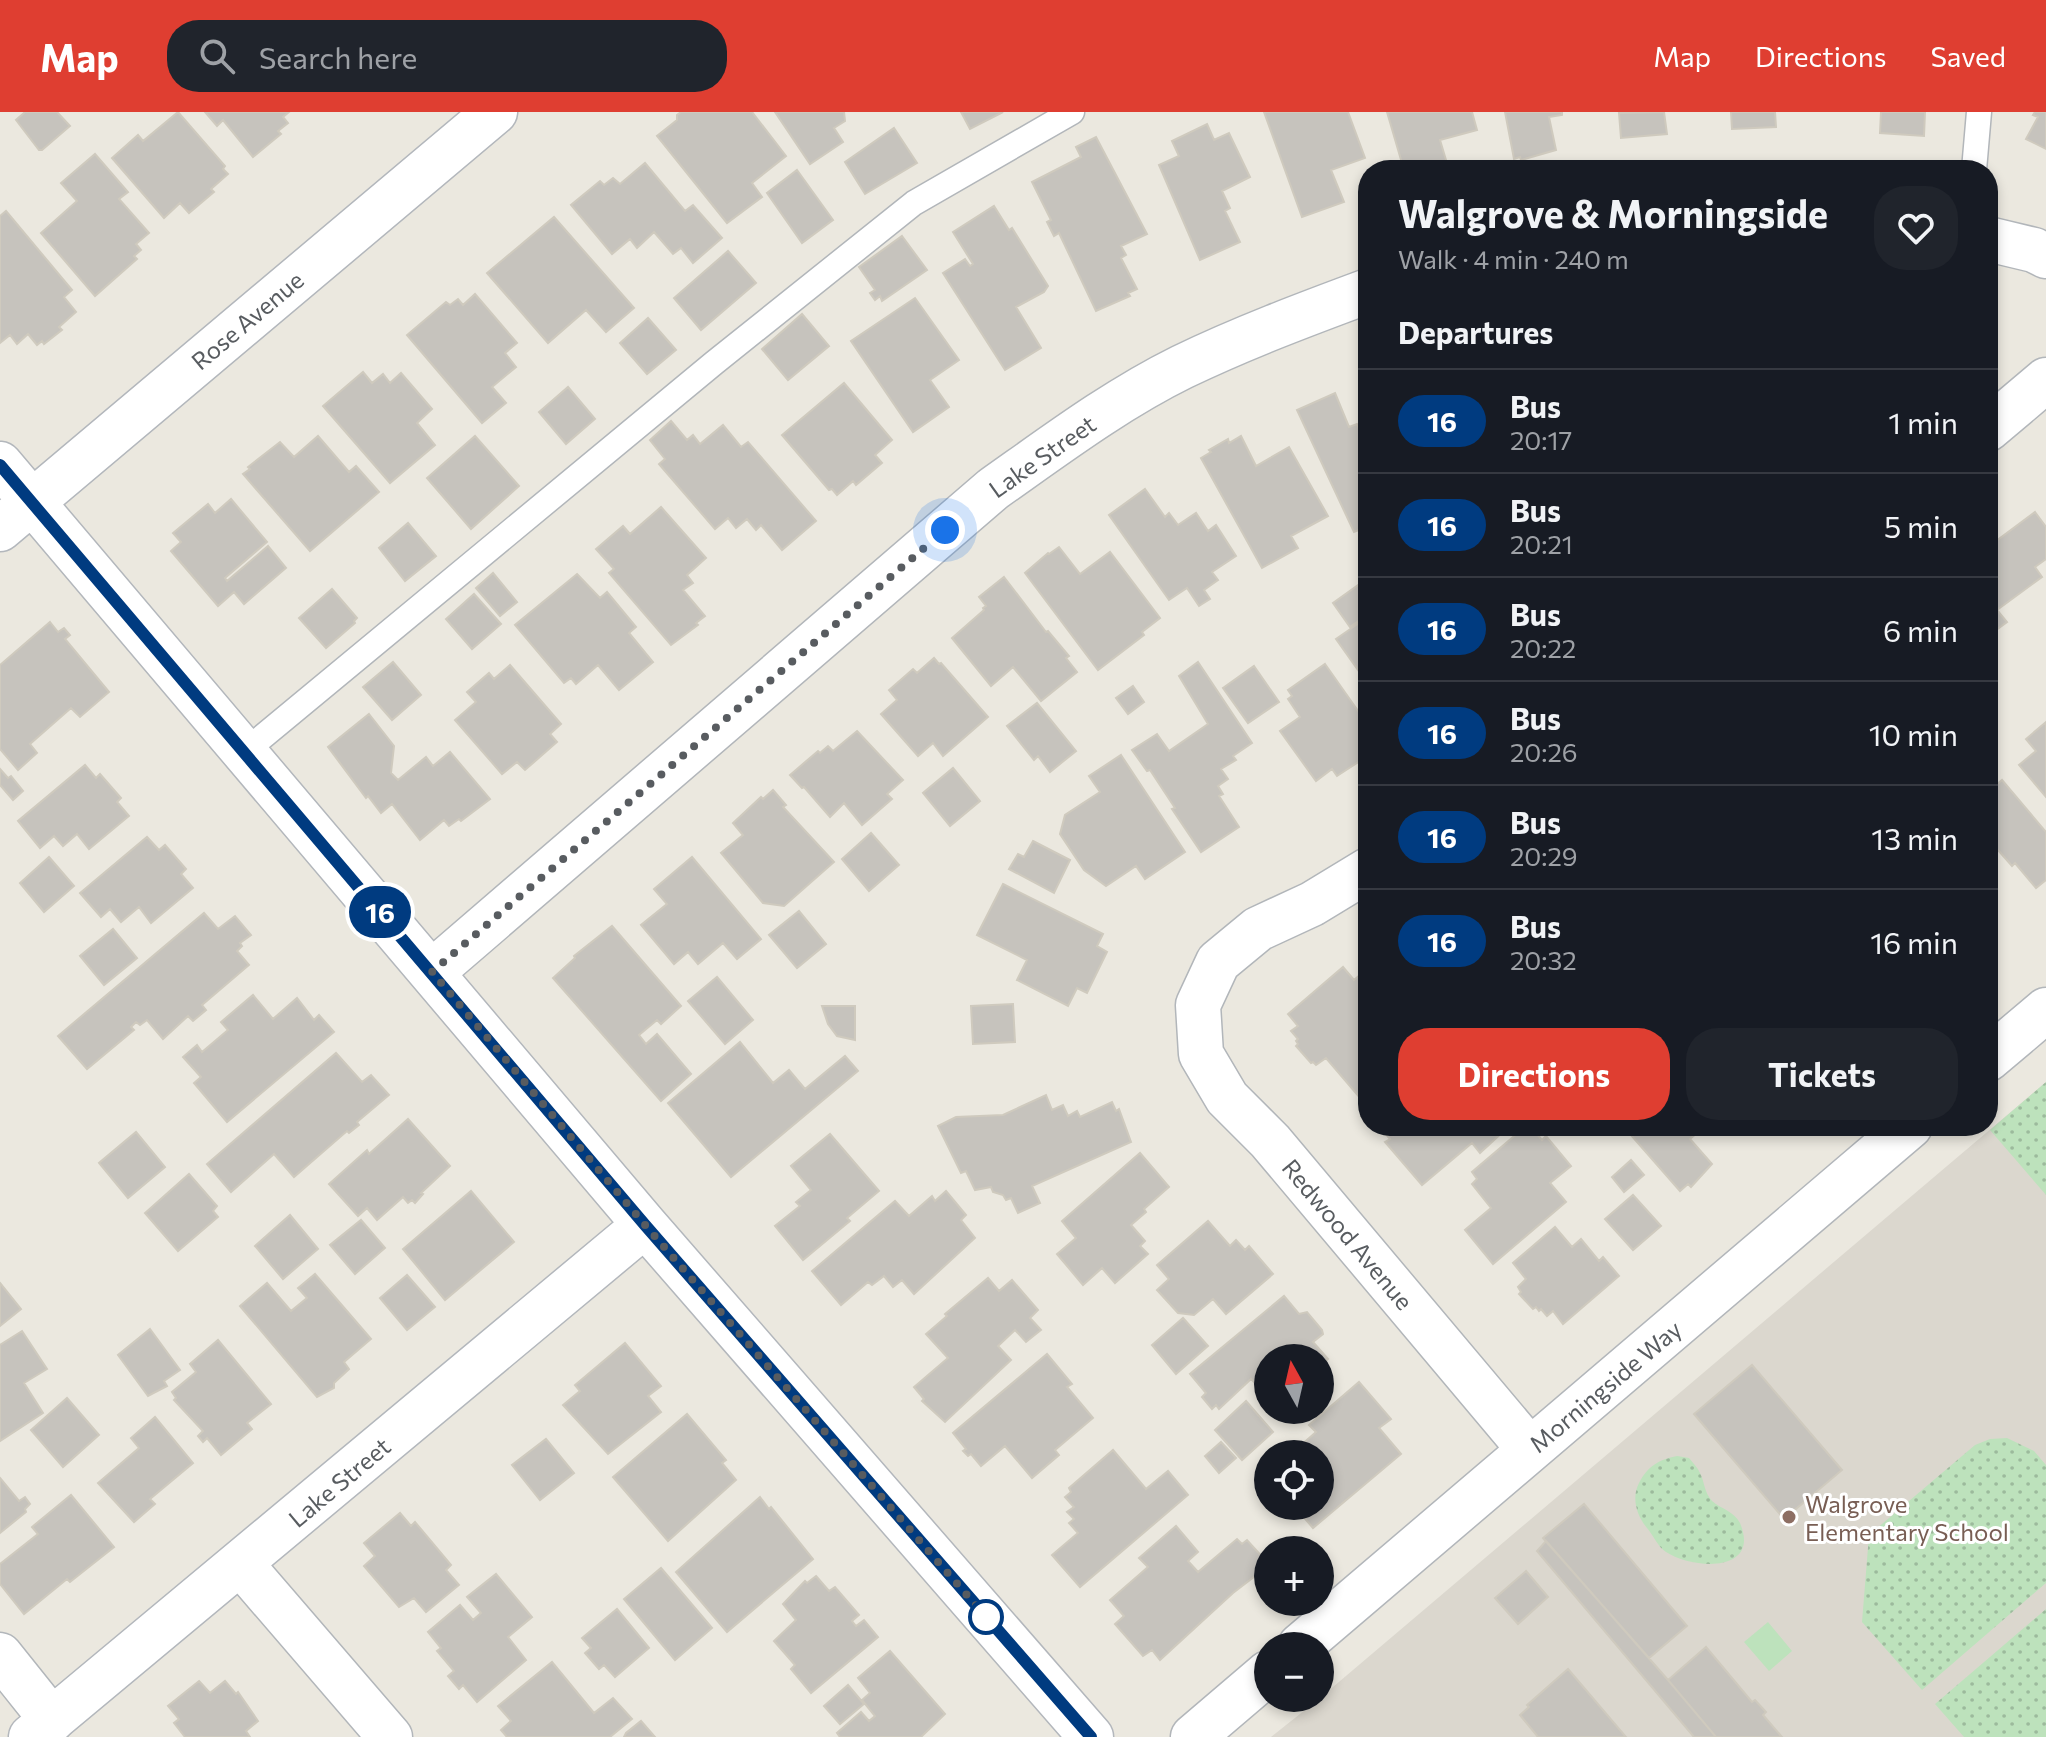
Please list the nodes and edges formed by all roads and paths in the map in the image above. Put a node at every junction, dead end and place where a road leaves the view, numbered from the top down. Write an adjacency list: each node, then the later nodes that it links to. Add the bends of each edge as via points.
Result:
1 (495, 112): 11 (street, Rose Avenue)
2 (1072, 112): 12 (lane, via 914,203)
3 (1979, 112): 4 (lane)
4 (1975, 160)
5 (1998, 241): 6 (street)
6 (2046, 256)
7 (1358, 295): 14 (street, Lake Street, via 1181,368 1087,423 993,489)
8 (2046, 380): 9 (street)
9 (1998, 421)
10 (0, 464): 11 (street)
11 (16, 515): 12 (street)
12 (243, 753): 14 (street)
13 (1358, 876): 19 (street, Redwood Avenue, via 1258,929 1218,962 1198,1005 1201,1054 1227,1098 1270,1141)
14 (432, 972): 18 (street)
15 (2046, 1010): 16 (street)
16 (1998, 1051)
17 (1898, 1136): 19 (street, Morningside Way)
18 (645, 1225): 20 (street, Lake Street); 26 (street)
19 (1530, 1450): 21 (street, Morningside Way)
20 (241, 1564): 24 (street, Lake Street); 25 (street)
21 (1316, 1632)
22 (0, 1655): 24 (street)
23 (1254, 1685): 27 (street)
24 (42, 1728)
25 (390, 1737)
26 (1091, 1737)
27 (1193, 1737)

